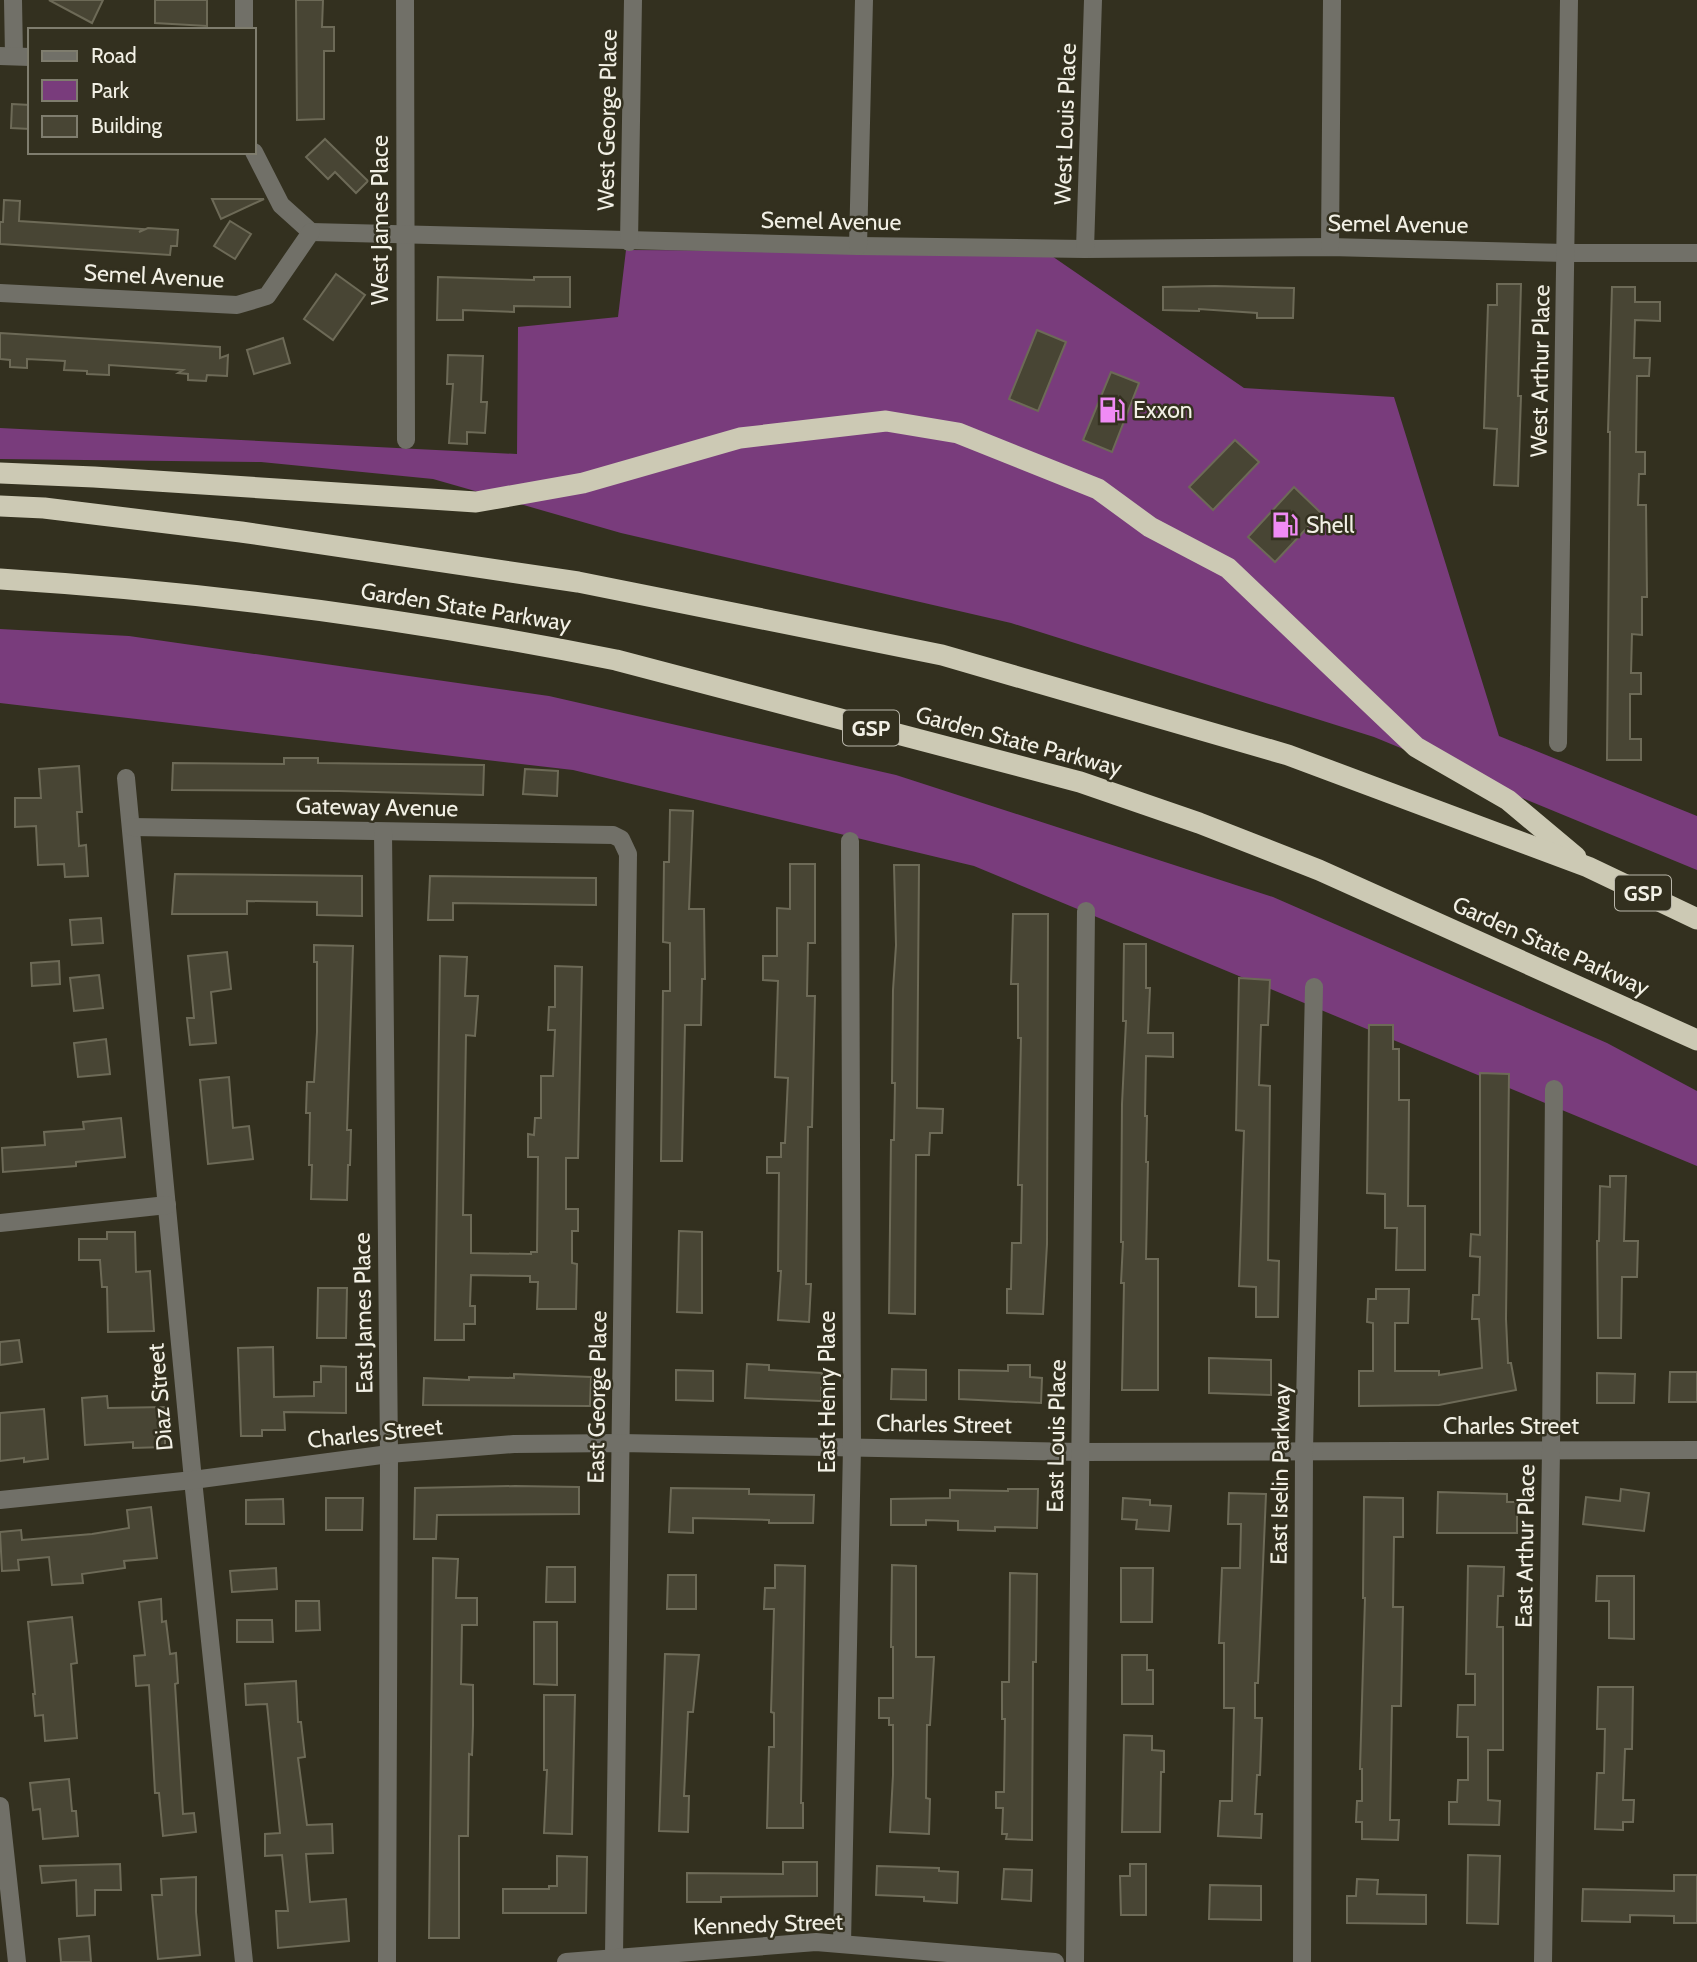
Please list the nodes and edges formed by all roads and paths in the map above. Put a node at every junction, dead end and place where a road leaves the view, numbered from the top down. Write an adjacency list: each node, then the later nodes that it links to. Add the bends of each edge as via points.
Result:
1 (13, 0): 10 (street)
2 (244, 0): 9 (street)
3 (405, 0): 13 (street, West James Place)
4 (633, 0): 14 (street, West George Place)
5 (864, 0): 15 (street)
6 (1093, 0): 17 (street, West Louis Place)
7 (1332, 0): 16 (street)
8 (1569, 0): 18 (street, West Arthur Place)
9 (244, 28)
10 (15, 56)
11 (255, 154): 12 (street, via 281,205)
12 (311, 232): 13 (street, Semel Avenue); 20 (street, Semel Avenue, via 267,296 237,305)
13 (404, 234): 14 (street, Semel Avenue); 21 (street, West James Place)
14 (629, 242): 15 (street, Semel Avenue)
15 (858, 246): 17 (street, Semel Avenue)
16 (1330, 247): 17 (street, Semel Avenue); 18 (street, Semel Avenue)
17 (1085, 249)
18 (1566, 253): 19 (street, Semel Avenue); 25 (street, West Arthur Place)
19 (1697, 253)
20 (0, 293)
21 (405, 440)
22 (0, 473): 31 (highway, via 475,502 583,483 740,438 886,421 958,433 1098,489 1150,527 1228,568 1416,747 1508,800)
23 (0, 506): 31 (highway, Garden State Parkway / GSP, via 241,532 578,582 942,655 1288,755)
24 (0, 579): 35 (highway, Garden State Parkway / GSP, via 250,601 531,643 616,660 1080,782 1319,870)
25 (1558, 743)
26 (126, 778): 27 (street, Diaz Street)
27 (132, 827): 28 (street, Gateway Avenue); 37 (street, Diaz Street)
28 (383, 832): 29 (street, Gateway Avenue, via 613,835); 45 (street, East James Place)
29 (621, 839): 39 (street, East George Place, via 628,854)
30 (850, 841): 40 (street, East Henry Place)
31 (1588, 867): 33 (highway, Garden State Parkway / GSP)
32 (1086, 911): 44 (street, East Louis Place)
33 (1697, 919)
34 (1314, 987): 43 (street, East Iselin Parkway)
35 (1697, 1040)
36 (1554, 1089): 41 (street, East Arthur Place)
37 (167, 1205): 38 (street); 46 (street, Diaz Street)
38 (0, 1223)
39 (621, 1443): 40 (street, Charles Street); 45 (street, Charles Street, via 514,1444); 50 (street, East George Place)
40 (852, 1447): 44 (street, Charles Street); 49 (street, East Henry Place)
41 (1551, 1450): 42 (street, Charles Street); 43 (street, Charles Street); 58 (street, East Arthur Place)
42 (1697, 1450)
43 (1304, 1451): 44 (street, Charles Street); 57 (street, East Iselin Parkway)
44 (1080, 1452): 56 (street, East Louis Place)
45 (389, 1454): 46 (street, Charles Street); 53 (street, East James Place)
46 (193, 1480): 47 (street, Charles Street); 52 (street, Diaz Street)
47 (0, 1500)
48 (0, 1806): 51 (street)
49 (842, 1944): 50 (street, Kennedy Street); 55 (street, Kennedy Street)
50 (614, 1956): 54 (street, Kennedy Street)
51 (17, 1962)
52 (244, 1962)
53 (387, 1962)
54 (566, 1962)
55 (1055, 1962)
56 (1075, 1962)
57 (1302, 1962)
58 (1543, 1962)

